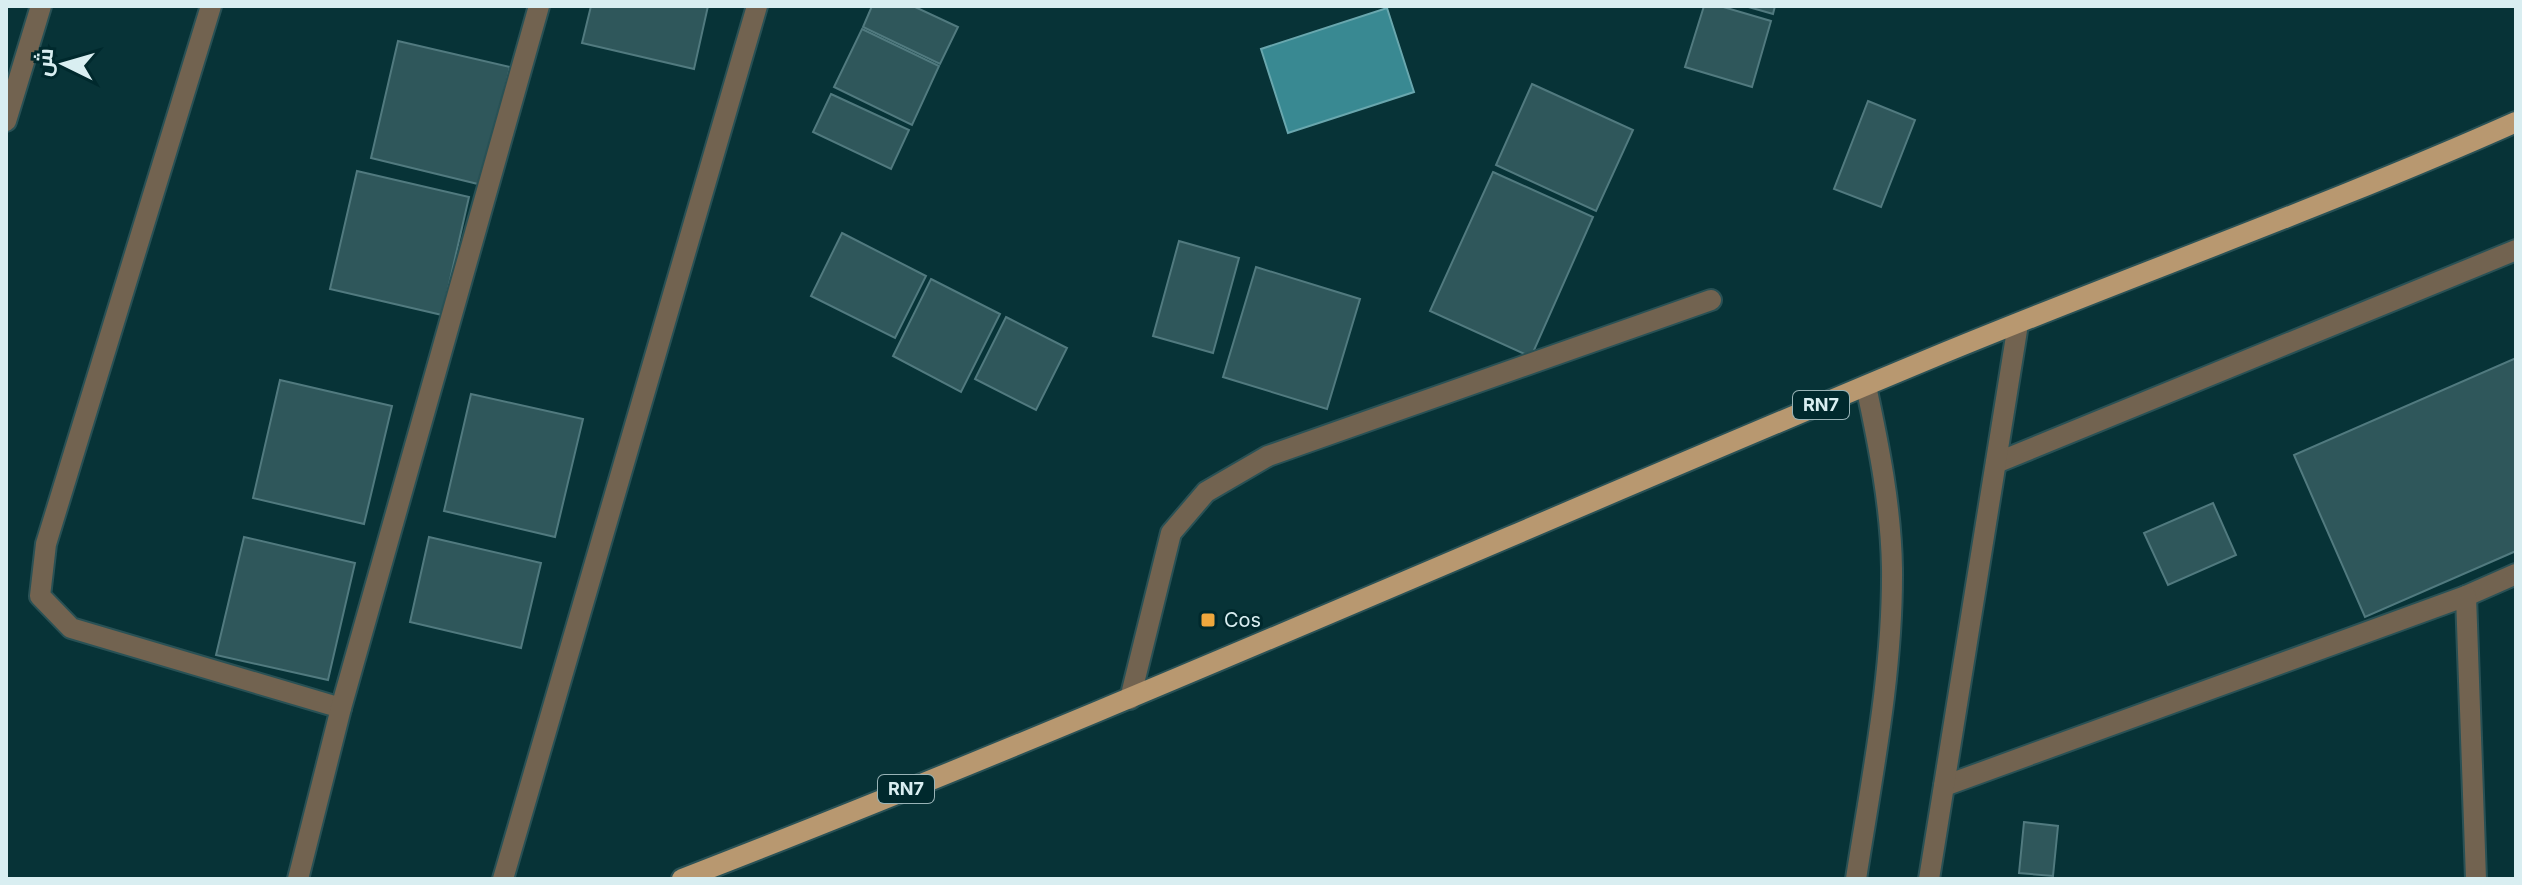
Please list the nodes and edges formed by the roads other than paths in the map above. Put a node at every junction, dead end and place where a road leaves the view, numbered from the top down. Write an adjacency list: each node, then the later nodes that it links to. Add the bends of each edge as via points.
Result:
1 (41, 6): 5 (street)
2 (211, 6): 15 (street, via 46,544 40,596 71,628)
3 (539, 6): 15 (street)
4 (757, 6): 18 (street)
5 (6, 121)
6 (2516, 122): 9 (main road, RN7)
7 (2516, 250): 11 (street)
8 (1711, 300): 14 (street, via 1268,456 1206,492 1171,533)
9 (2018, 324): 10 (main road, RN7); 11 (street)
10 (1866, 386): 14 (main road, RN7); 20 (street, via 1888,506 1891,621)
11 (1996, 463): 16 (street)
12 (2516, 574): 13 (street)
13 (2466, 596): 16 (street); 22 (street)
14 (1130, 699): 19 (main road, RN7)
15 (341, 708): 17 (street)
16 (1944, 786): 21 (street)
17 (298, 879)
18 (503, 879)
19 (682, 879)
20 (1856, 879)
21 (1929, 879)
22 (2476, 879)

